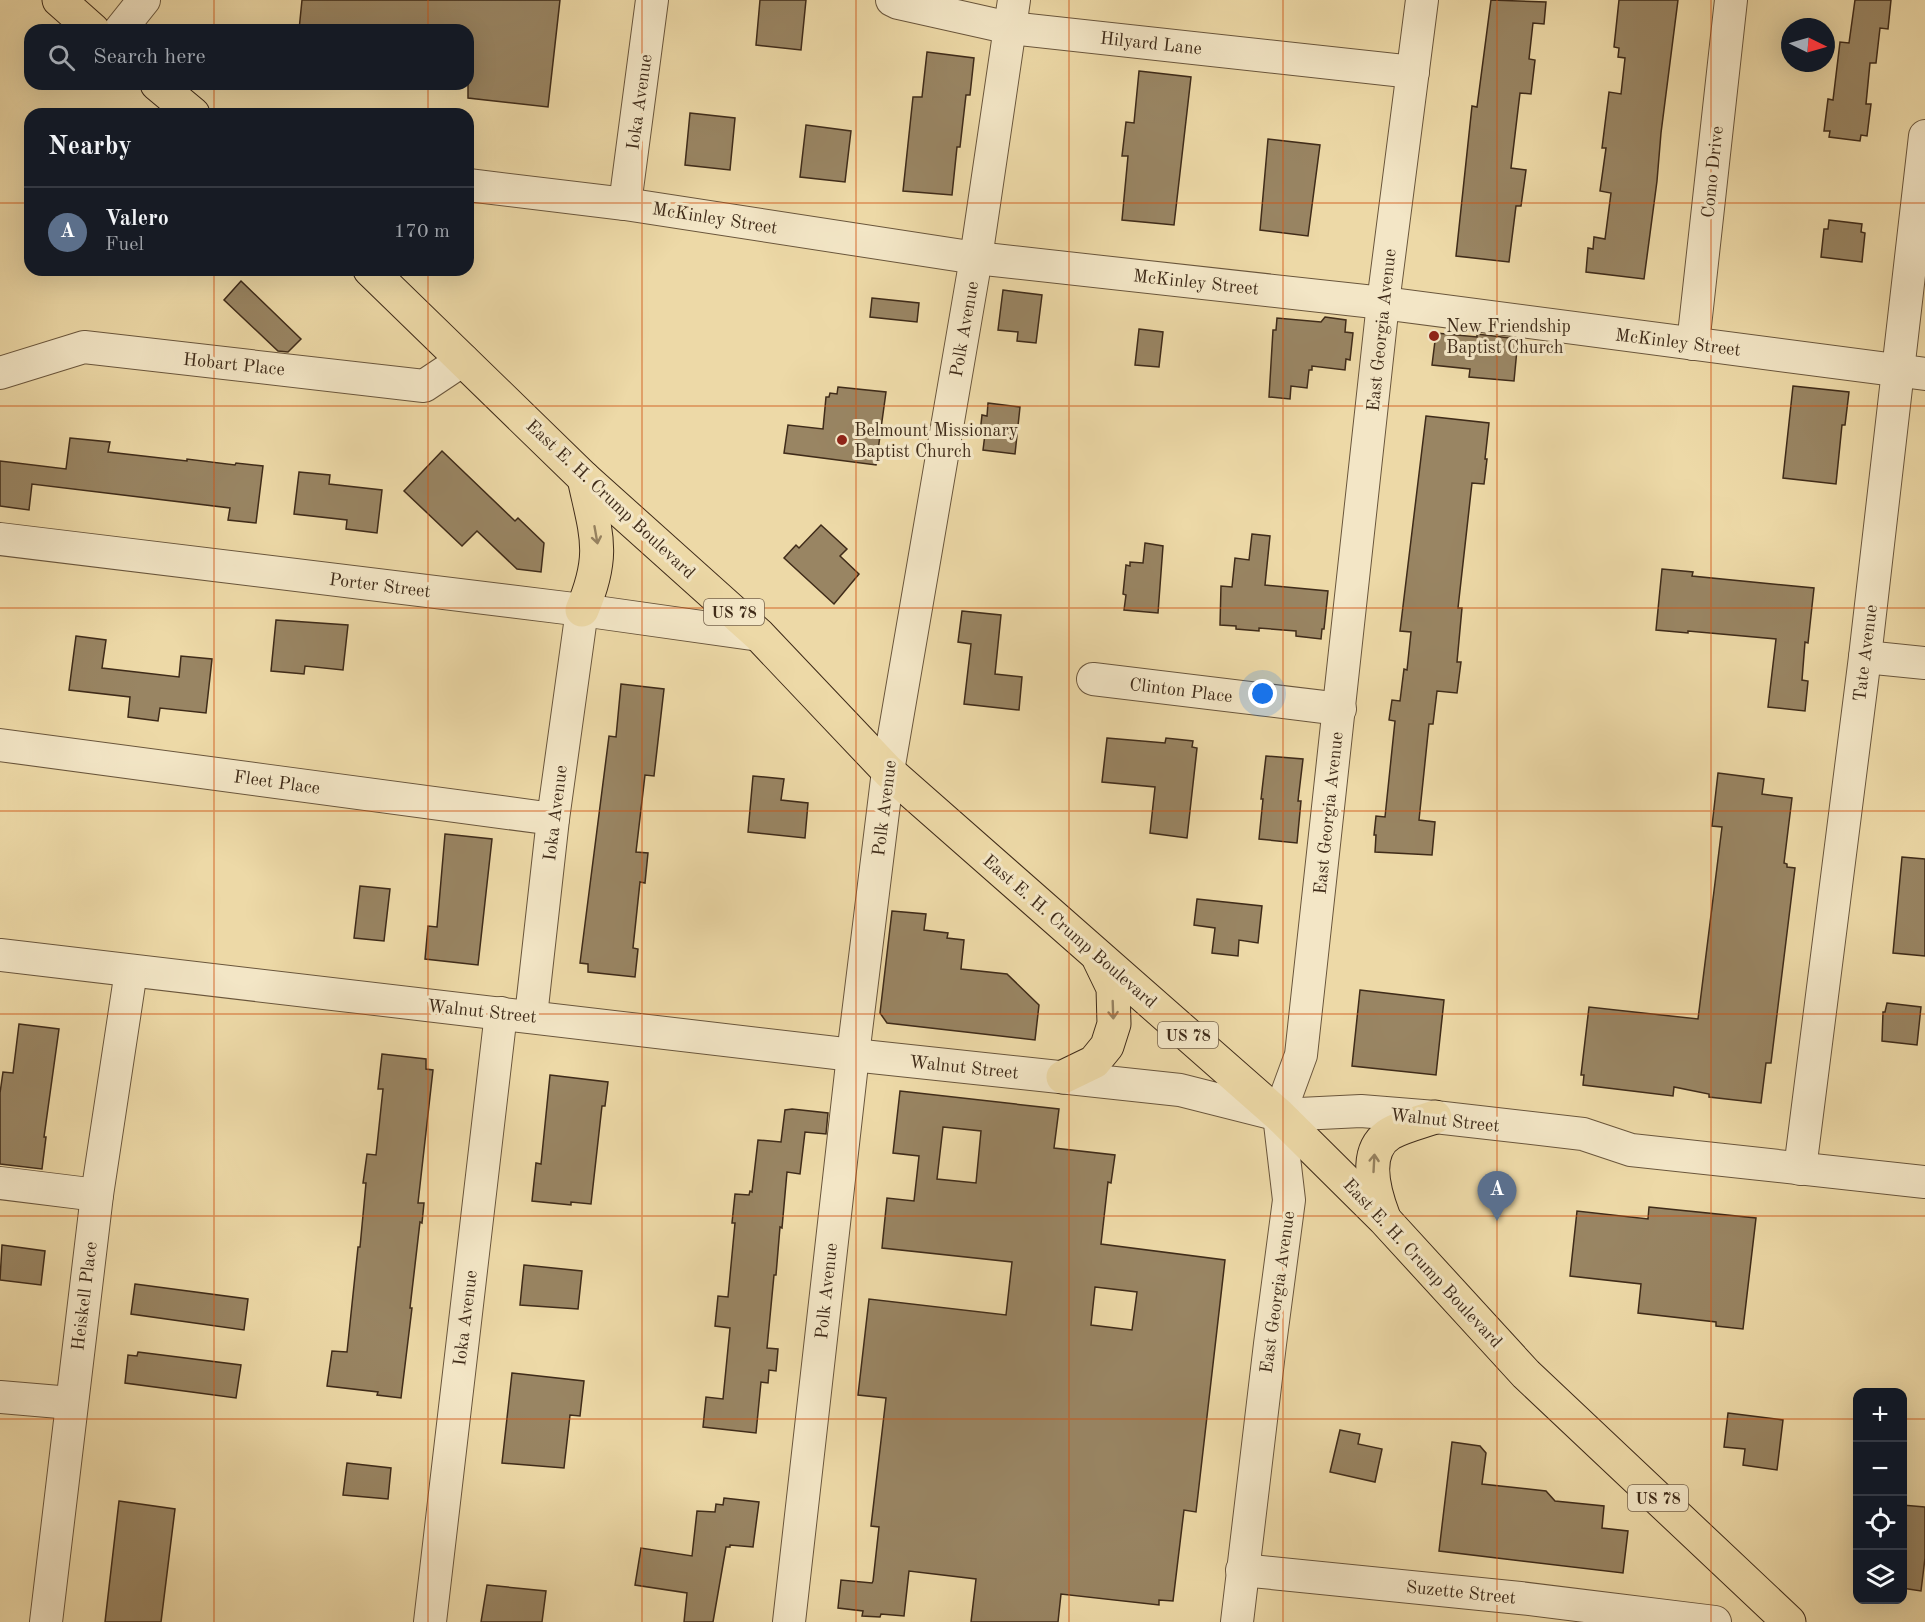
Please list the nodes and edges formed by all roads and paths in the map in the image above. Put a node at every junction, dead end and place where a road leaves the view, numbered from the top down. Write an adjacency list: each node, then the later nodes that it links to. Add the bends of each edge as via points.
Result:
1 (59, 0): 8 (main road)
2 (144, 0): 9 (street)
3 (652, 0): 15 (street, Ioka Avenue)
4 (892, 0): 7 (street, Hilyard Lane)
5 (1422, 0): 10 (street, East Georgia Avenue)
6 (1731, 0): 19 (street, Como Drive)
7 (1012, 14): 10 (street, Hilyard Lane); 16 (street, Polk Avenue)
8 (86, 24)
9 (125, 24)
10 (1413, 72): 18 (street, East Georgia Avenue)
11 (164, 90): 12 (main road)
12 (187, 108)
13 (1925, 136): 22 (street, Tate Avenue)
14 (474, 186): 15 (street, McKinley Street)
15 (625, 204): 16 (street, McKinley Street)
16 (976, 258): 18 (street, McKinley Street); 32 (street, Polk Avenue)
17 (376, 276): 20 (main road, East E. H. Crump Boulevard / US 78)
18 (1383, 303): 19 (street, McKinley Street); 30 (street, East Georgia Avenue)
19 (1693, 344): 22 (street, McKinley Street)
20 (463, 360): 21 (street, Hobart Place, via 424,386 84,347); 23 (main road, East E. H. Crump Boulevard / US 78)
21 (0, 373)
22 (1912, 373): 27 (street, Tate Avenue)
23 (584, 478): 25 (main road, one-way to 25, via 598,541 592,588); 26 (main road, East E. H. Crump Boulevard / US 78)
24 (0, 540): 25 (street, Porter Street)
25 (582, 610): 26 (street, Porter Street); 33 (street, Ioka Avenue)
26 (759, 635): 32 (main road, East E. H. Crump Boulevard / US 78)
27 (1864, 657): 28 (street); 42 (street, Tate Avenue)
28 (1925, 663)
29 (1094, 679): 30 (street, Clinton Place)
30 (1340, 709): 40 (street, East Georgia Avenue, via 1301,1055)
31 (0, 745): 33 (street, Fleet Place)
32 (888, 771): 34 (main road, East E. H. Crump Boulevard / US 78); 38 (street, Polk Avenue)
33 (553, 819): 37 (street, Ioka Avenue)
34 (1097, 954): 39 (main road, one-way to 39, via 1113,988 1114,1024 1107,1046 1094,1062); 40 (main road, East E. H. Crump Boulevard / US 78)
35 (0, 955): 36 (street, Walnut Street)
36 (131, 971): 37 (street, Walnut Street); 45 (street, Heiskell Place)
37 (516, 1015): 38 (street, Walnut Street); 52 (street, Ioka Avenue)
38 (853, 1055): 39 (street, Walnut Street); 53 (street, Polk Avenue)
39 (1063, 1077): 40 (street, Walnut Street, via 1180,1090)
40 (1280, 1115): 41 (street, Walnut Street, via 1361,1112); 46 (main road, East E. H. Crump Boulevard / US 78); 49 (street, East Georgia Avenue, via 1289,1200)
41 (1435, 1117): 42 (street, Walnut Street, via 1583,1134 1631,1150); 46 (main road, one-way to 41, via 1376,1196 1375,1150 1392,1132)
42 (1800, 1169): 43 (street, Walnut Street)
43 (1925, 1182)
44 (0, 1183): 45 (street)
45 (97, 1195): 48 (street, Heiskell Place)
46 (1384, 1219): 56 (main road, East E. H. Crump Boulevard / US 78, via 1526,1374)
47 (0, 1397): 48 (street)
48 (71, 1403): 51 (street, Heiskell Place)
49 (1242, 1570): 50 (street, Suzette Street); 54 (street, East Georgia Avenue)
50 (1519, 1610): 55 (street, Suzette Street)
51 (46, 1622)
52 (430, 1622)
53 (789, 1622)
54 (1237, 1622)
55 (1715, 1622)
56 (1789, 1622)

